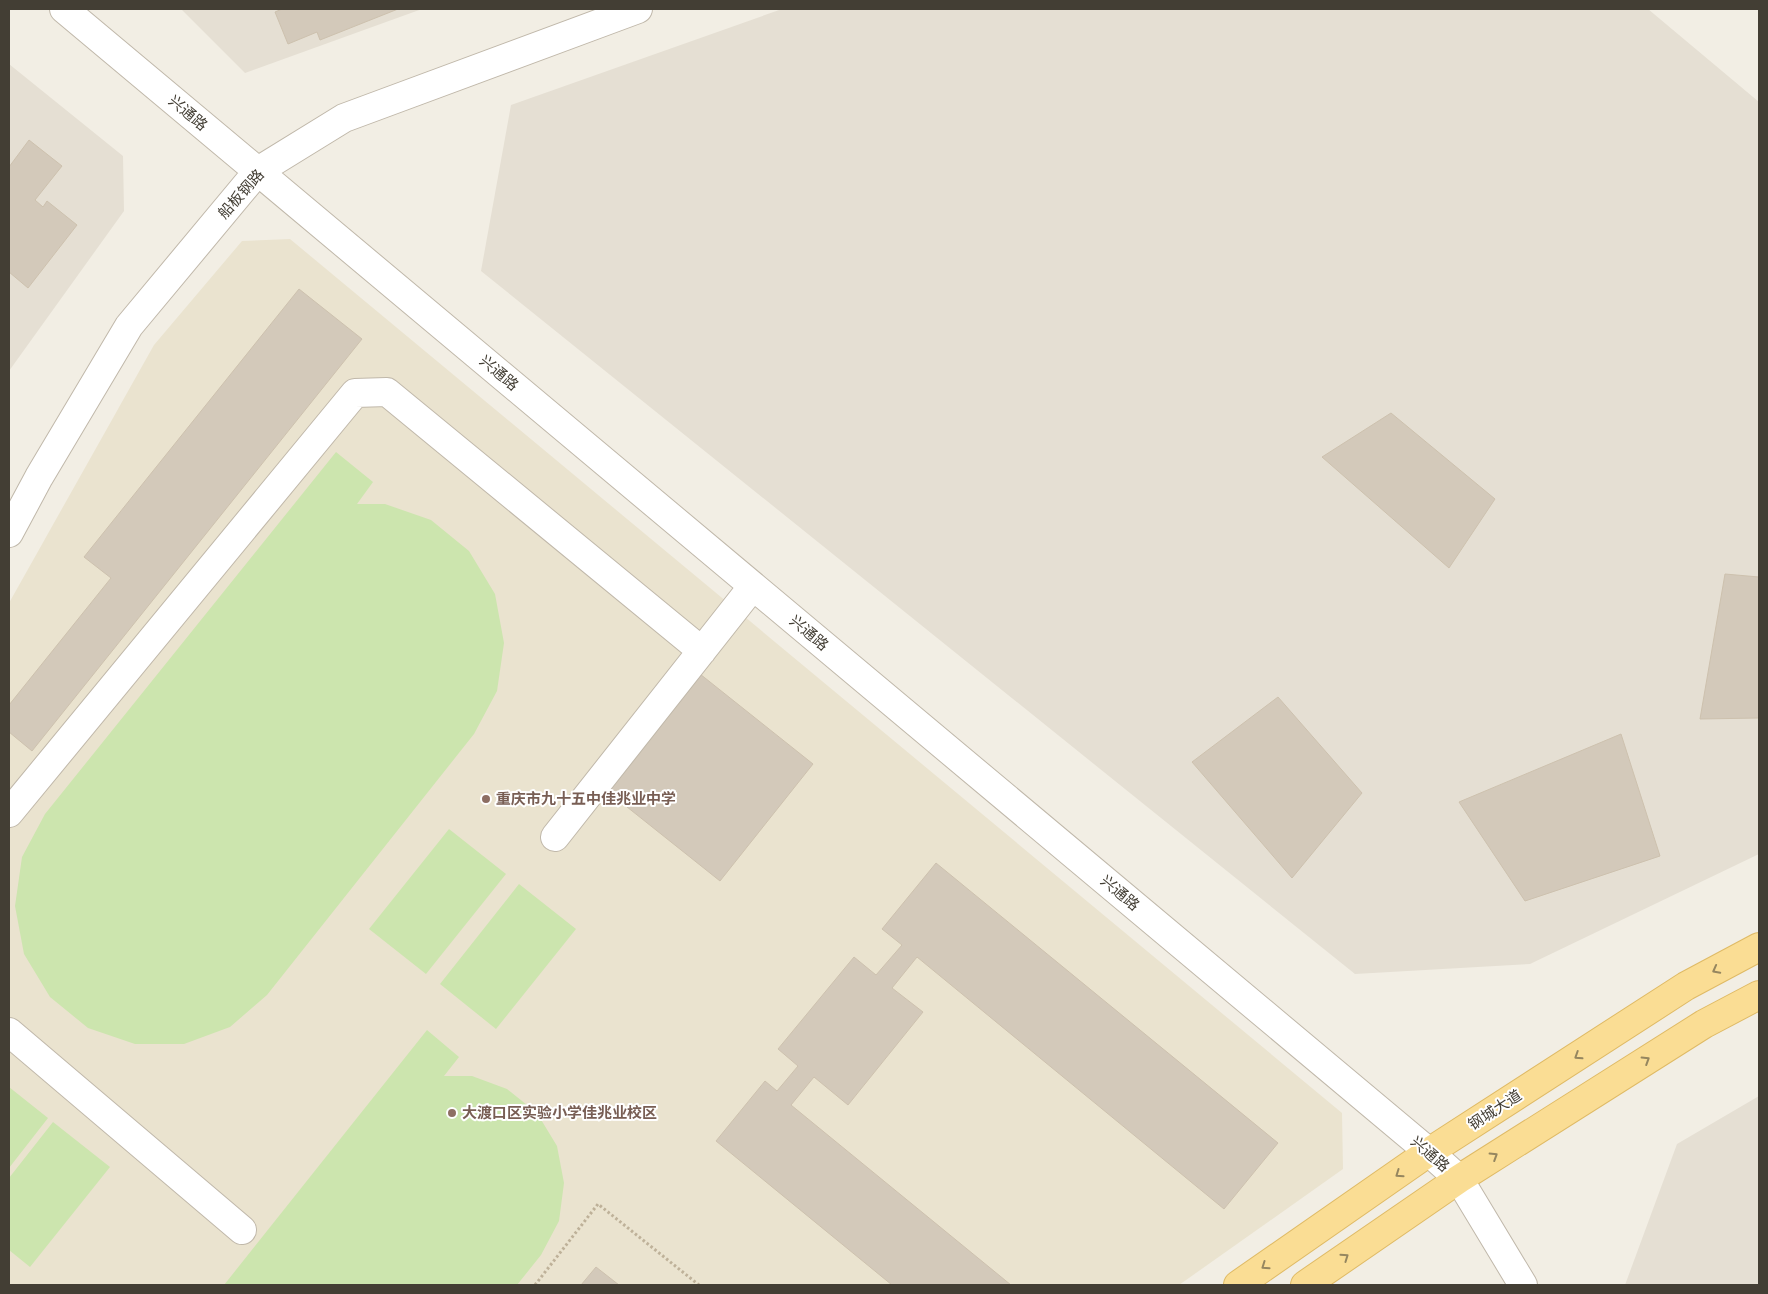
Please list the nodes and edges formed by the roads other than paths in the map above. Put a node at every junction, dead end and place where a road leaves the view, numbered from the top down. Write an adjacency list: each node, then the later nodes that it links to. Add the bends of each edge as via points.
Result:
1 (64, 9): 3 (street, 兴通路)
2 (638, 9): 3 (street, 船板钢路, via 344,118)
3 (258, 171): 4 (street, 船板钢路, via 129,326); 5 (street, 兴通路)
4 (9, 533)
5 (753, 586): 6 (street); 12 (street, 兴通路)
6 (702, 650): 7 (street, via 387,392 355,393); 8 (street)
7 (9, 813)
8 (554, 837)
9 (1759, 947): 12 (main road, 钢城大道, one-way to 12, via 1686,986)
10 (1759, 995): 13 (main road, one-way to 10, via 1704,1024)
11 (9, 1034): 14 (street)
12 (1429, 1152): 13 (street, 兴通路); 15 (main road, 钢城大道, one-way to 15)
13 (1458, 1178): 16 (main road, one-way to 13); 17 (street, 兴通路)
14 (242, 1230)
15 (1238, 1285)
16 (1305, 1285)
17 (1523, 1285)

